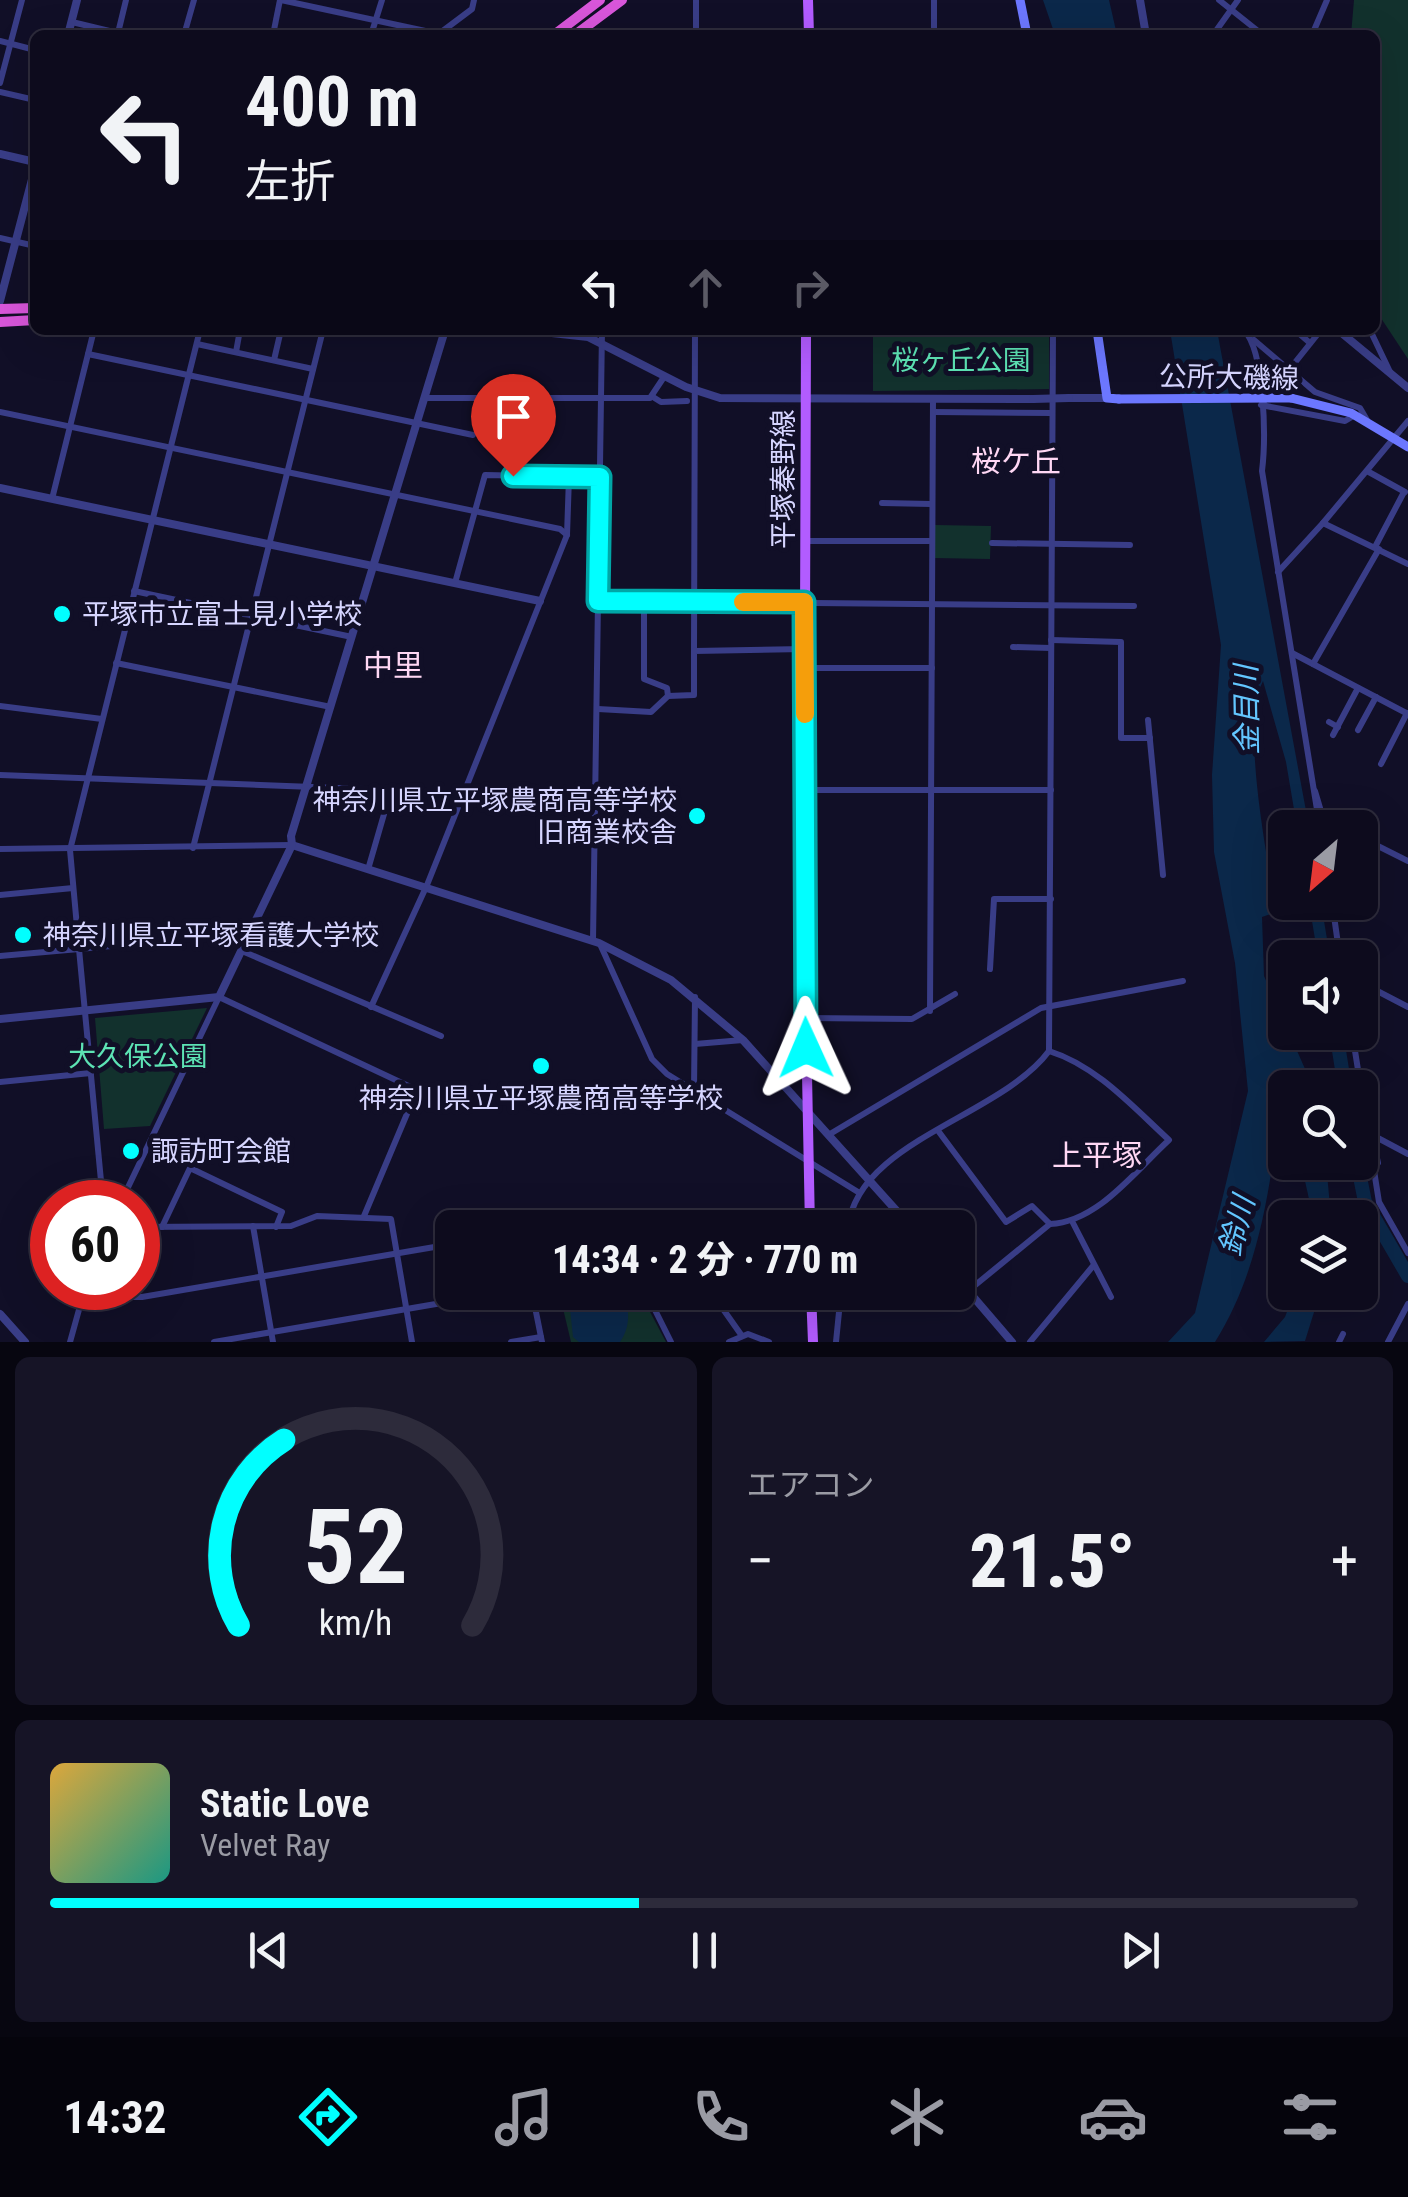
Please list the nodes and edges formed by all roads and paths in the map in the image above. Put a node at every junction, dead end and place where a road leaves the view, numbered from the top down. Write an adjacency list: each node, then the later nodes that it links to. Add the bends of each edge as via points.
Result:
1 (22, 0): 40 (street)
2 (77, 0): 20 (street)
3 (126, 0): 23 (street)
4 (194, 0): 24 (street)
5 (281, 0): 19 (street); 25 (street)
6 (382, 0): 19 (street)
7 (474, 0): 28 (street)
8 (600, 0): 29 (highway)
9 (622, 0): 30 (highway)
10 (696, 0): 31 (street)
11 (808, 0): 32 (main road)
12 (934, 0): 33 (street)
13 (1020, 0): 34 (main road)
14 (1140, 0): 35 (street)
15 (1218, 0): 18 (street)
16 (1238, 0): 18 (street)
17 (1327, 0): 38 (street)
18 (1231, 10): 36 (street); 37 (street)
19 (376, 18): 26 (street); 27 (street)
20 (72, 22): 21 (street); 22 (street)
21 (70, 30)
22 (105, 30)
23 (122, 30)
24 (185, 30)
25 (273, 30)
26 (372, 30)
27 (425, 30)
28 (446, 30)
29 (561, 30)
30 (586, 30)
31 (696, 30)
32 (809, 30)
33 (934, 30)
34 (1026, 30)
35 (1145, 30)
36 (1217, 30)
37 (1257, 30)
38 (1314, 30)
39 (0, 40): 40 (street)
40 (10, 44): 41 (street); 42 (street)
41 (30, 49)
42 (0, 83)
43 (0, 92): 44 (street)
44 (30, 99)
45 (0, 154): 46 (street)
46 (30, 163)
47 (30, 185): 49 (street)
48 (0, 238): 49 (street)
49 (16, 242): 50 (street); 51 (street)
50 (30, 245)
51 (0, 302)
52 (30, 308): 53 (highway)
53 (0, 310)
54 (30, 320): 55 (highway)
55 (0, 322)
56 (93, 335): 78 (street)
57 (199, 335): 76 (street)
58 (239, 335): 77 (street)
59 (279, 335): 79 (street)
60 (322, 335): 80 (street)
61 (443, 335): 88 (street)
62 (576, 335): 74 (street)
63 (602, 335): 74 (street)
64 (695, 335): 86 (street)
65 (806, 335): 90 (main road, 平塚秦野線)
66 (1053, 335): 98 (street)
67 (1098, 335): 89 (main road)
68 (1248, 335): 73 (street)
69 (1301, 335): 75 (street)
70 (1317, 335): 75 (street)
71 (1344, 335): 82 (street)
72 (1372, 335): 82 (street)
73 (1253, 340): 81 (street); 95 (street)
74 (602, 343): 84 (street); 92 (street)
75 (1310, 343): 81 (street)
76 (197, 344): 77 (street); 83 (street)
77 (236, 352): 79 (street)
78 (88, 354): 83 (street); 103 (street)
79 (274, 360): 80 (street)
80 (313, 369): 94 (street)
81 (1288, 369): 95 (street); 101 (street, via 1316,392 1360,408)
82 (1391, 374): 85 (street)
83 (189, 376): 94 (street); 107 (street)
84 (664, 377): 86 (street); 87 (street)
85 (1408, 388)
86 (695, 391): 90 (street, via 720,398); 137 (street)
87 (653, 397): 92 (street); 93 (street)
88 (424, 398): 92 (street); 102 (street)
89 (1107, 398): 91 (street, bridge); 99 (main road, 公所大磯線, bridge, via 1291,398)
90 (805, 399): 91 (street); 122 (main road, 平塚秦野線)
91 (933, 399): 97 (street)
92 (601, 400): 111 (street)
93 (687, 400)
94 (305, 401): 102 (street); 109 (street)
95 (1261, 405): 99 (street, via 1345,421); 131 (street, via 1262,471)
96 (0, 412): 103 (street)
97 (933, 412): 98 (street); 117 (street)
98 (1052, 414): 126 (street)
99 (1355, 415): 101 (main road, 公所大磯線)
100 (1408, 421): 105 (street)
101 (1368, 422): 105 (main road, 公所大磯線)
102 (416, 424): 104 (street); 114 (street)
103 (70, 426): 107 (street); 115 (street)
104 (473, 435)
105 (1394, 437): 106 (main road, 公所大磯線); 108 (street)
106 (1408, 447)
107 (171, 448): 109 (street); 119 (street)
108 (1367, 471): 113 (street); 120 (street)
109 (288, 472): 114 (street); 125 (street)
110 (569, 477): 111 (street); 118 (street, via 485,475); 121 (street)
111 (600, 477): 135 (street)
112 (0, 488): 115 (street)
113 (1406, 493): 128 (street)
114 (394, 494): 118 (street); 130 (street)
115 (52, 498): 119 (street)
116 (882, 503): 117 (street)
117 (931, 504): 123 (street)
118 (474, 510): 121 (street); 132 (street)
119 (152, 520): 125 (street); 133 (street)
120 (1323, 523): 128 (street); 131 (street)
121 (568, 535): 134 (street)
122 (805, 541): 123 (street); 138 (main road, 平塚秦野線)
123 (932, 541): 139 (street)
124 (992, 542): 126 (street)
125 (270, 544): 130 (street); 142 (street)
126 (1051, 544): 127 (street); 140 (street)
127 (1130, 545)
128 (1377, 548): 129 (street); 150 (street)
129 (1408, 564)
130 (374, 565): 132 (street); 143 (street)
131 (1278, 572): 148 (street)
132 (455, 583): 134 (street)
133 (134, 592): 142 (street); 149 (street)
134 (540, 600): 176 (street)
135 (598, 601): 136 (street); 159 (street)
136 (644, 602): 137 (street); 155 (street, via 644,679 667,688)
137 (694, 602): 138 (street); 147 (street)
138 (804, 602): 139 (street); 146 (main road, 平塚秦野線)
139 (932, 604): 140 (street); 152 (street)
140 (1051, 605): 141 (street); 144 (street)
141 (1134, 606)
142 (252, 615): 143 (street); 153 (street)
143 (352, 637): 158 (street)
144 (1051, 644): 145 (street); 165 (street, via 1121,642 1121,738); 174 (street)
145 (1013, 647)
146 (804, 649): 147 (street); 151 (main road, 平塚秦野線)
147 (694, 650): 155 (street, via 694,695)
148 (1292, 654): 150 (street); 175 (street)
149 (116, 663): 153 (street); 161 (street)
150 (1313, 664): 154 (street)
151 (806, 668): 152 (street); 172 (main road, 平塚秦野線)
152 (932, 668): 173 (street)
153 (234, 687): 158 (street); 169 (street)
154 (1358, 688): 156 (street); 163 (street, via 1336,731)
155 (668, 696): 159 (street, via 651,712)
156 (1376, 697): 160 (street); 164 (street)
157 (0, 706): 161 (street)
158 (331, 707): 170 (street)
159 (598, 709): 192 (street)
160 (1408, 713): 166 (street)
161 (102, 718): 168 (street)
162 (1148, 720): 165 (street)
163 (1328, 722)
164 (1358, 730)
165 (1150, 738): 186 (street)
166 (1381, 764)
167 (0, 774): 168 (street)
168 (87, 778): 169 (street); 183 (street)
169 (210, 782): 170 (street); 181 (street)
170 (307, 786): 171 (street); 179 (street)
171 (392, 790): 176 (street); 185 (street)
172 (804, 790): 173 (street); 207 (main road, 平塚秦野線)
173 (931, 790): 174 (street); 206 (street)
174 (1051, 790): 190 (street)
175 (1314, 790): 177 (street); 178 (street)
176 (462, 798): 187 (street)
177 (1319, 810)
178 (1321, 810)
179 (292, 844): 181 (street); 185 (street); 191 (street)
180 (1378, 846): 184 (street)
181 (193, 848): 183 (street)
182 (0, 849): 183 (street)
183 (70, 850): 188 (street)
184 (1408, 862)
185 (369, 866): 187 (street)
186 (1163, 874)
187 (428, 884): 192 (street); 204 (street)
188 (74, 888): 189 (street); 193 (street)
189 (0, 896)
190 (1051, 900): 196 (street, via 994,899); 202 (street)
191 (251, 933): 193 (street); 194 (street)
192 (596, 942): 200 (street); 215 (street, via 652,1059)
193 (79, 949): 195 (street); 205 (street)
194 (242, 951): 201 (street); 204 (street)
195 (0, 956)
196 (990, 969)
197 (1182, 982): 202 (street)
198 (1378, 991): 203 (street)
199 (955, 994): 206 (street)
200 (695, 996): 210 (street); 211 (street)
201 (219, 997): 205 (street); 224 (street); 230 (street, via 417,1090)
202 (1050, 1005): 212 (street); 218 (street)
203 (1408, 1006)
204 (371, 1007): 209 (street)
205 (86, 1011): 208 (street); 213 (street)
206 (930, 1011): 207 (street, via 912,1019)
207 (806, 1018): 216 (main road, 平塚秦野線)
208 (0, 1019)
209 (441, 1036)
210 (743, 1040): 211 (street); 216 (street)
211 (695, 1044): 215 (street)
212 (1050, 1051): 217 (street, via 1007,1090); 231 (street, via 1114,1088 1168,1140)
213 (91, 1073): 214 (street); 223 (street)
214 (0, 1082)
215 (694, 1091): 221 (street)
216 (807, 1108): 218 (street); 221 (main road, 平塚秦野線)
217 (940, 1132): 222 (street); 232 (street, via 1006,1222 1032,1206)
218 (830, 1134): 222 (street)
219 (1378, 1139): 220 (street)
220 (1408, 1154)
221 (810, 1164): 226 (street); 227 (main road, 平塚秦野線)
222 (870, 1178): 226 (street); 229 (street)
223 (101, 1180)
224 (132, 1180)
225 (1377, 1180): 237 (street, via 1382,1211)
226 (858, 1192): 228 (street)
227 (810, 1210)
228 (853, 1210)
229 (897, 1210)
230 (364, 1216): 234 (street, via 318,1216); 238 (street, via 391,1218)
231 (1073, 1223): 232 (street); 239 (street)
232 (1050, 1224): 241 (street)
233 (254, 1226): 234 (street); 235 (street); 240 (street)
234 (276, 1226): 235 (street, via 282,1212 190,1168)
235 (162, 1227)
236 (435, 1247): 238 (street)
237 (1407, 1250)
238 (397, 1254): 240 (street); 247 (street)
239 (1093, 1266): 243 (street); 271 (street)
240 (262, 1277): 242 (street); 255 (street)
241 (975, 1286)
242 (160, 1295)
243 (1111, 1297)
244 (975, 1300): 270 (street)
245 (435, 1304): 247 (street)
246 (1408, 1304): 273 (street)
247 (406, 1309): 255 (street); 263 (street)
248 (79, 1310): 260 (street)
249 (536, 1310): 258 (street)
250 (655, 1310): 265 (street)
251 (724, 1310): 257 (street)
252 (812, 1310): 268 (main road)
253 (839, 1310): 269 (street)
254 (0, 1314): 259 (street)
255 (272, 1332): 261 (street); 262 (street)
256 (1343, 1334): 272 (street)
257 (742, 1336): 266 (street); 267 (street)
258 (542, 1339): 264 (street)
259 (26, 1342)
260 (70, 1342)
261 (214, 1342)
262 (273, 1342)
263 (412, 1342)
264 (511, 1342)
265 (671, 1342)
266 (729, 1342)
267 (769, 1342)
268 (813, 1342)
269 (836, 1342)
270 (1012, 1342)
271 (1030, 1342)
272 (1339, 1342)
273 (1388, 1342)

